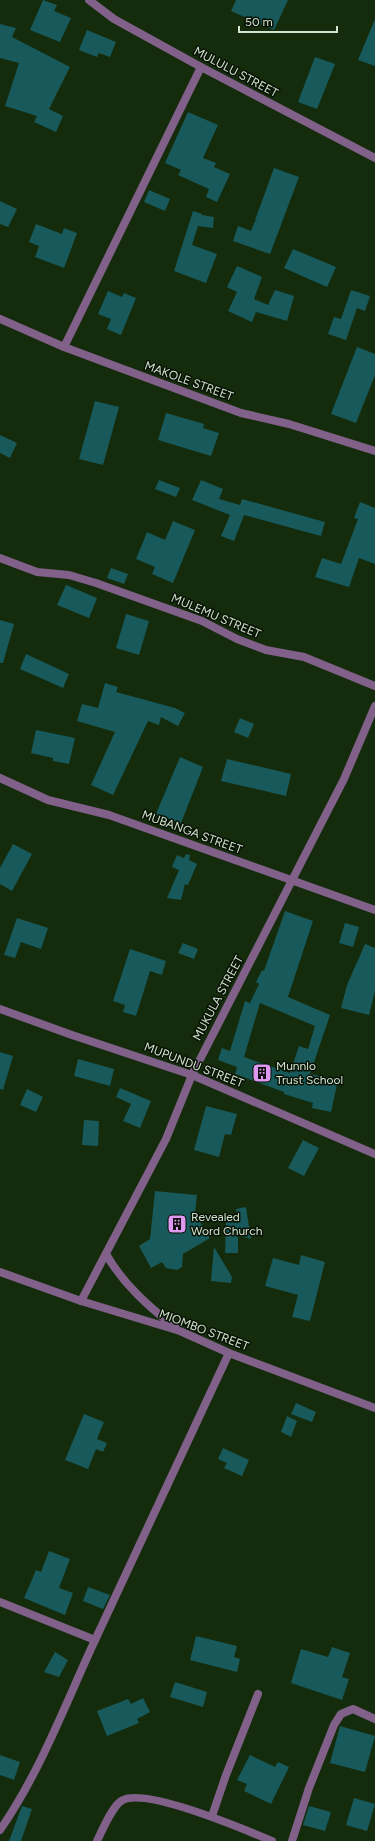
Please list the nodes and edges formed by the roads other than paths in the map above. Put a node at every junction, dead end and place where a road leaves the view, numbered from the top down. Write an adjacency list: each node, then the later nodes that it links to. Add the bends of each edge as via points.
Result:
1 (89, 0): 2 (street, MULULU STREET, via 114,19)
2 (201, 67): 3 (street, MULULU STREET); 5 (street)
3 (375, 158)
4 (0, 319): 5 (street, MAKOLE STREET)
5 (64, 347): 6 (street, MAKOLE STREET, via 241,413 289,424)
6 (375, 451)
7 (0, 558): 8 (street, MULEMU STREET, via 38,572 69,575 96,583 202,622 237,640 266,650 304,657)
8 (375, 686)
9 (374, 709): 11 (street, MUKULA STREET, via 344,778)
10 (0, 778): 11 (street, MUBANGA STREET, via 48,800 109,814)
11 (291, 880): 12 (street, MUBANGA STREET); 14 (street, MUKULA STREET)
12 (375, 910)
13 (0, 1009): 14 (street, MUPUNDU STREET)
14 (192, 1075): 15 (street, MUPUNDU STREET); 16 (street, MUKULA STREET, via 166,1139)
15 (375, 1154)
16 (106, 1254): 18 (street, MUKULA STREET); 19 (street, via 147,1305)
17 (0, 1272): 18 (street, MIOMBO STREET)
18 (81, 1301): 19 (street, MIOMBO STREET)
19 (180, 1331): 20 (street, MIOMBO STREET)
20 (229, 1353): 21 (street, MIOMBO STREET); 23 (street)
21 (375, 1408)
22 (0, 1602): 23 (street)
23 (94, 1640): 27 (street, via 22,1796)
24 (258, 1694): 26 (street)
25 (375, 1719): 30 (street, via 353,1709 341,1714 313,1776)
26 (212, 1816): 28 (street, via 166,1803 131,1798 122,1800 115,1808); 29 (street)
27 (0, 1830)
28 (97, 1841)
29 (272, 1841)
30 (292, 1841)

